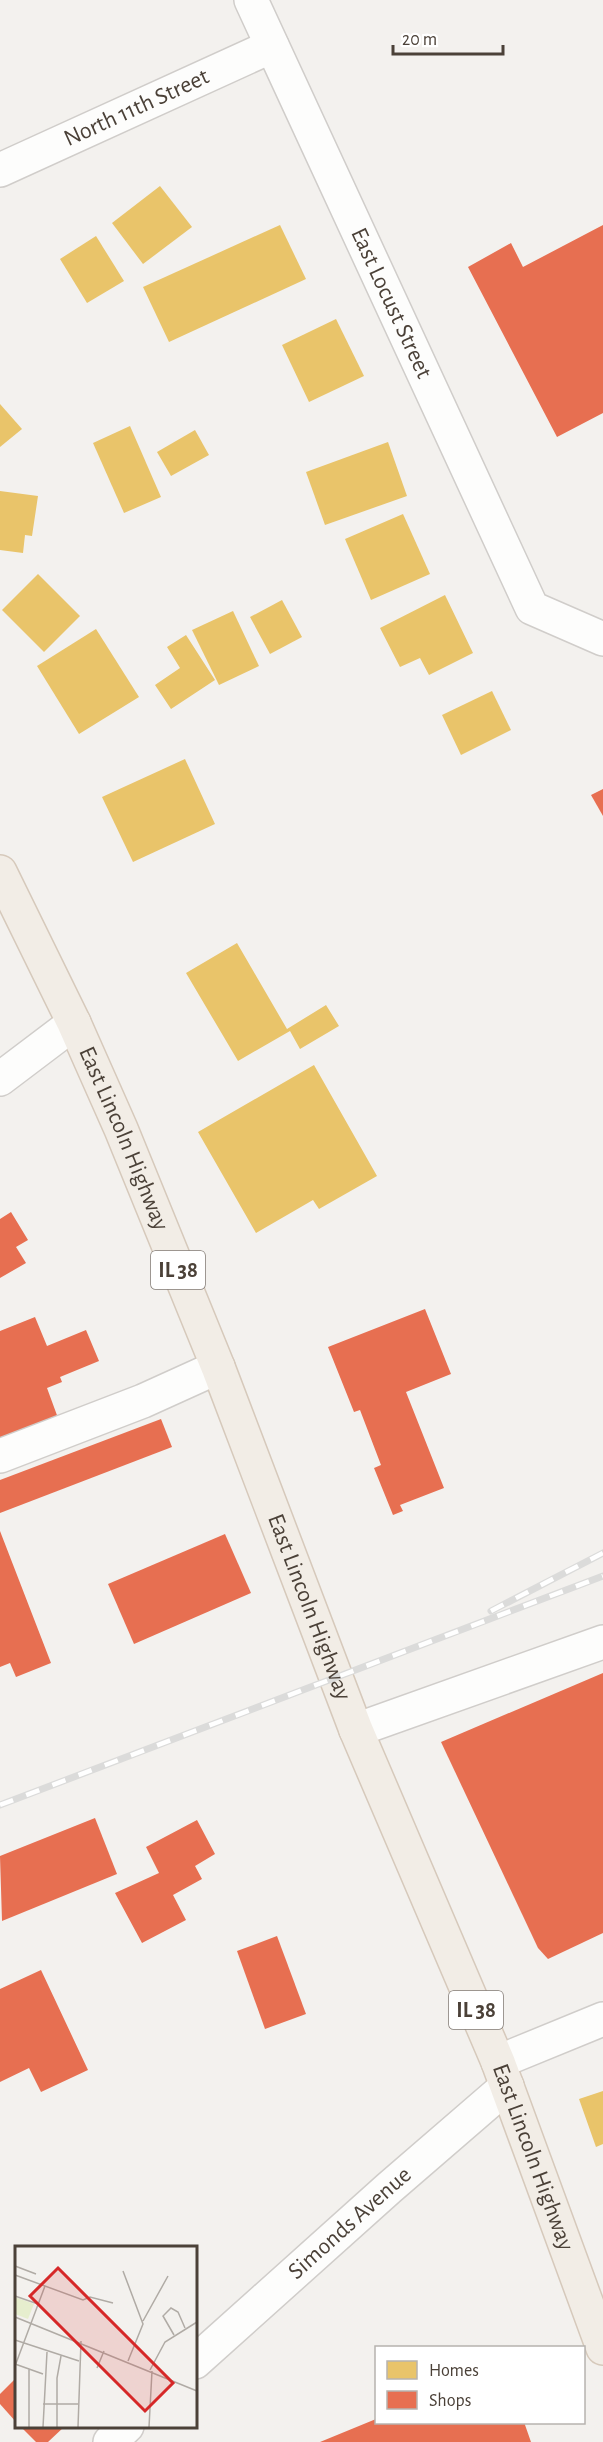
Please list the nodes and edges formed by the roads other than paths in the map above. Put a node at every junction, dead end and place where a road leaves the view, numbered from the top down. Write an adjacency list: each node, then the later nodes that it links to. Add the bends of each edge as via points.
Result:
1 (251, 0): 2 (street, East Locust Street)
2 (272, 46): 3 (street, North 11th Street); 4 (street, East Locust Street, via 532,608)
3 (0, 168)
4 (603, 639)
5 (0, 872): 6 (main road, East Lincoln Highway / IL 38)
6 (74, 1023): 7 (street); 8 (main road, East Lincoln Highway / IL 38)
7 (0, 1079)
8 (218, 1367): 9 (street); 11 (main road, East Lincoln Highway / IL 38)
9 (0, 1456)
10 (603, 1642): 11 (street)
11 (356, 1730): 13 (main road, East Lincoln Highway / IL 38)
12 (603, 2019): 13 (street, Simonds Avenue)
13 (502, 2074): 14 (main road, East Lincoln Highway / IL 38); 15 (street, Simonds Avenue, via 389,2188)
14 (603, 2348)
15 (196, 2361)
16 (126, 2427): 17 (street)
17 (110, 2442)

